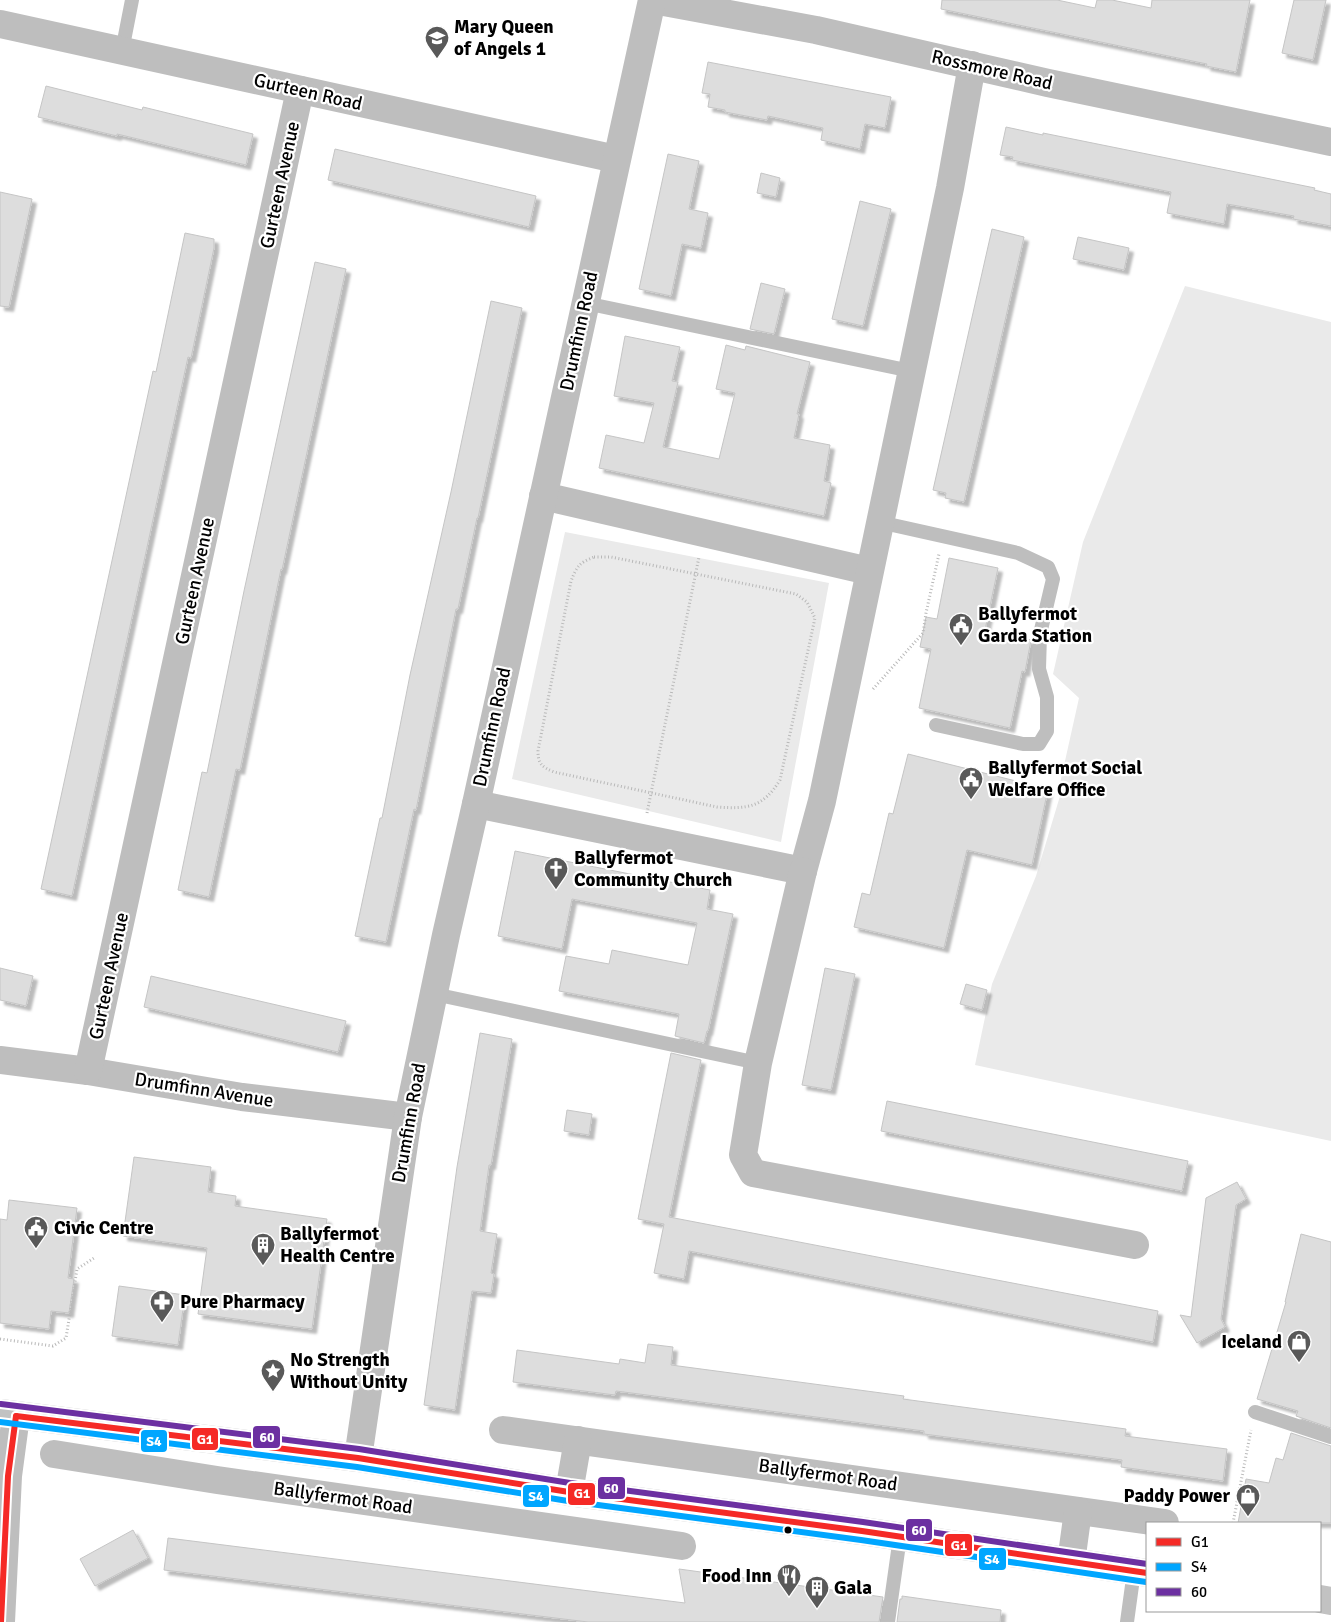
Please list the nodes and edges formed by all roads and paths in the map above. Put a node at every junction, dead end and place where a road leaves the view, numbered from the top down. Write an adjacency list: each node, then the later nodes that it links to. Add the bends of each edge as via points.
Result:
1 (132, 0): 4 (lane)
2 (653, 0): 5 (street, Rossmore Road, via 816,30); 8 (street, Drumfinn Road)
3 (0, 24): 4 (street, Gurteen Road)
4 (122, 51): 6 (street, Gurteen Road)
5 (972, 65): 7 (street, Rossmore Road); 10 (street)
6 (300, 90): 8 (street, Gurteen Road); 26 (street, Gurteen Avenue)
7 (1331, 142)
8 (616, 159): 9 (street, Drumfinn Road)
9 (585, 303): 10 (lane); 11 (street, Drumfinn Road)
10 (911, 371): 12 (street)
11 (543, 496): 13 (street); 20 (street, Drumfinn Road)
12 (879, 522): 14 (lane); 15 (street)
13 (704, 533): 15 (street); 16 (path)
14 (943, 536): 17 (path, via 923,633); 18 (lane, via 1018,553 1048,567 1053,579 1040,634 1039,668 1047,697 1047,731 1039,744 1023,744)
15 (869, 571): 22 (street, via 822,801)
16 (696, 574): 19 (path); 19 (path, via 611,557 594,557 582,562 571,581 538,761 554,772); 19 (path, via 796,594 807,602 815,618 780,780 772,793 756,804 740,809)
17 (870, 692)
18 (936, 725)
19 (651, 792): 21 (path)
20 (476, 804): 21 (street); 23 (street, Drumfinn Road)
21 (642, 838): 22 (street)
22 (803, 871): 25 (street)
23 (434, 994): 25 (lane); 27 (street, Drumfinn Road)
24 (0, 1060): 26 (street, Drumfinn Avenue)
25 (758, 1063): 28 (street, via 743,1155 752,1173)
26 (88, 1071): 27 (street, Drumfinn Avenue, via 242,1097)
27 (408, 1117): 38 (street, Drumfinn Road)
28 (1135, 1244)
29 (94, 1258): 30 (path, via 77,1269 66,1338 53,1346)
30 (0, 1339)
31 (1255, 1412): 34 (lane); 46 (path)
32 (8, 1415): 36 (main road); 52 (street)
33 (503, 1430): 35 (street, Ballyfermot Road)
34 (1331, 1437)
35 (578, 1440): 41 (street); 43 (street, Ballyfermot Road)
36 (221, 1441): 38 (main road); 40 (street)
37 (54, 1454): 40 (street, Ballyfermot Road)
38 (358, 1458): 39 (main road)
39 (474, 1477): 41 (main road); 44 (street)
40 (217, 1480): 44 (street, Ballyfermot Road)
41 (569, 1492): 42 (main road)
42 (619, 1499): 47 (street); 48 (main road)
43 (1078, 1511): 45 (street, Ballyfermot Road); 50 (street)
44 (470, 1515): 47 (street, Ballyfermot Road)
45 (1158, 1522)
46 (1233, 1522)
47 (615, 1536): 49 (street, Ballyfermot Road)
48 (900, 1537): 50 (main road); 53 (lane)
49 (682, 1546)
50 (1071, 1562): 51 (main road)
51 (1141, 1572): 54 (lane)
52 (1, 1622)
53 (888, 1622)
54 (1127, 1622)

